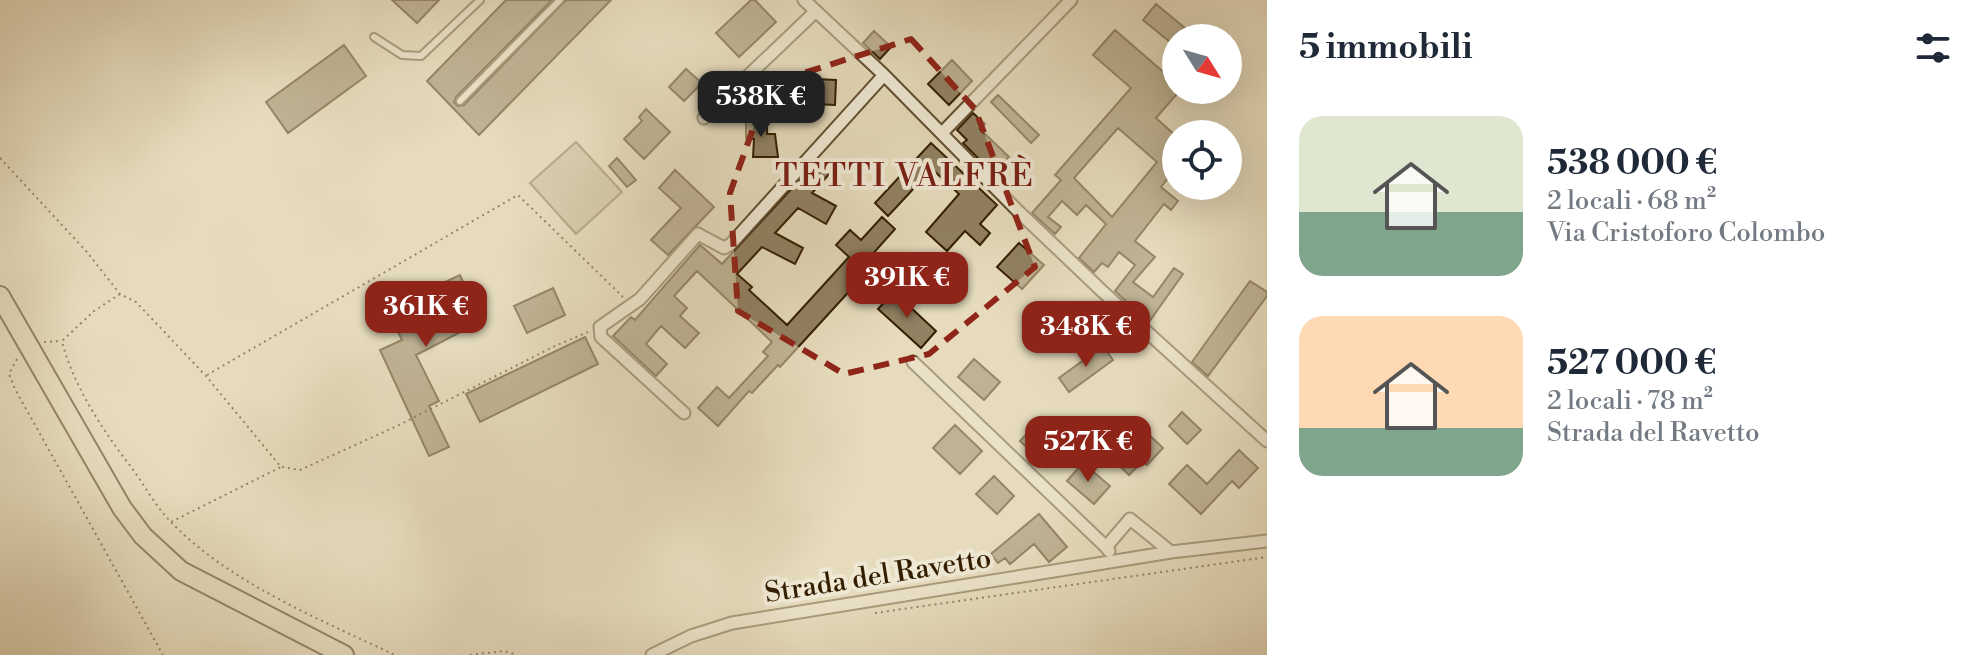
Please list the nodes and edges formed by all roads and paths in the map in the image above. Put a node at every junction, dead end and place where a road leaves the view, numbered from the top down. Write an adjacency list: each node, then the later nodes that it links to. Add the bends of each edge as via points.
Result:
1 (480, 0): 6 (lane, via 421,56 402,55)
2 (560, 0): 8 (lane)
3 (804, 0): 5 (street)
4 (1071, 0): 10 (street)
5 (816, 11): 7 (street); 9 (street)
6 (374, 37)
7 (884, 75): 10 (street); 14 (street, via 731,244 724,248 698,234)
8 (460, 101)
9 (704, 118)
10 (942, 133): 22 (street, via 1102,291)
11 (0, 158): 12 (path)
12 (120, 294): 16 (path); 20 (path, via 136,302)
13 (0, 296): 32 (main road, via 143,536 181,571)
14 (631, 305): 15 (street); 20 (path, via 518,195)
15 (600, 327): 21 (street, via 601,337); 23 (path, via 300,470)
16 (62, 341): 17 (path); 24 (path, via 105,433)
17 (35, 345)
18 (17, 359): 31 (path, via 9,374 15,389)
19 (913, 362): 26 (street)
20 (206, 376): 23 (path)
21 (684, 413)
22 (1267, 441)
23 (281, 467): 24 (path)
24 (171, 522): 33 (path, via 245,579)
25 (1267, 541): 27 (street, Strada del Ravetto)
26 (1106, 547): 27 (street, via 1130,519); 29 (street)
27 (1171, 552): 29 (street, Strada del Ravetto)
28 (1267, 557): 30 (path)
29 (1117, 561): 36 (street, Strada del Ravetto, via 732,623)
30 (876, 613)
31 (163, 655)
32 (344, 655)
33 (395, 655)
34 (470, 655): 35 (path)
35 (517, 655)
36 (652, 655)

